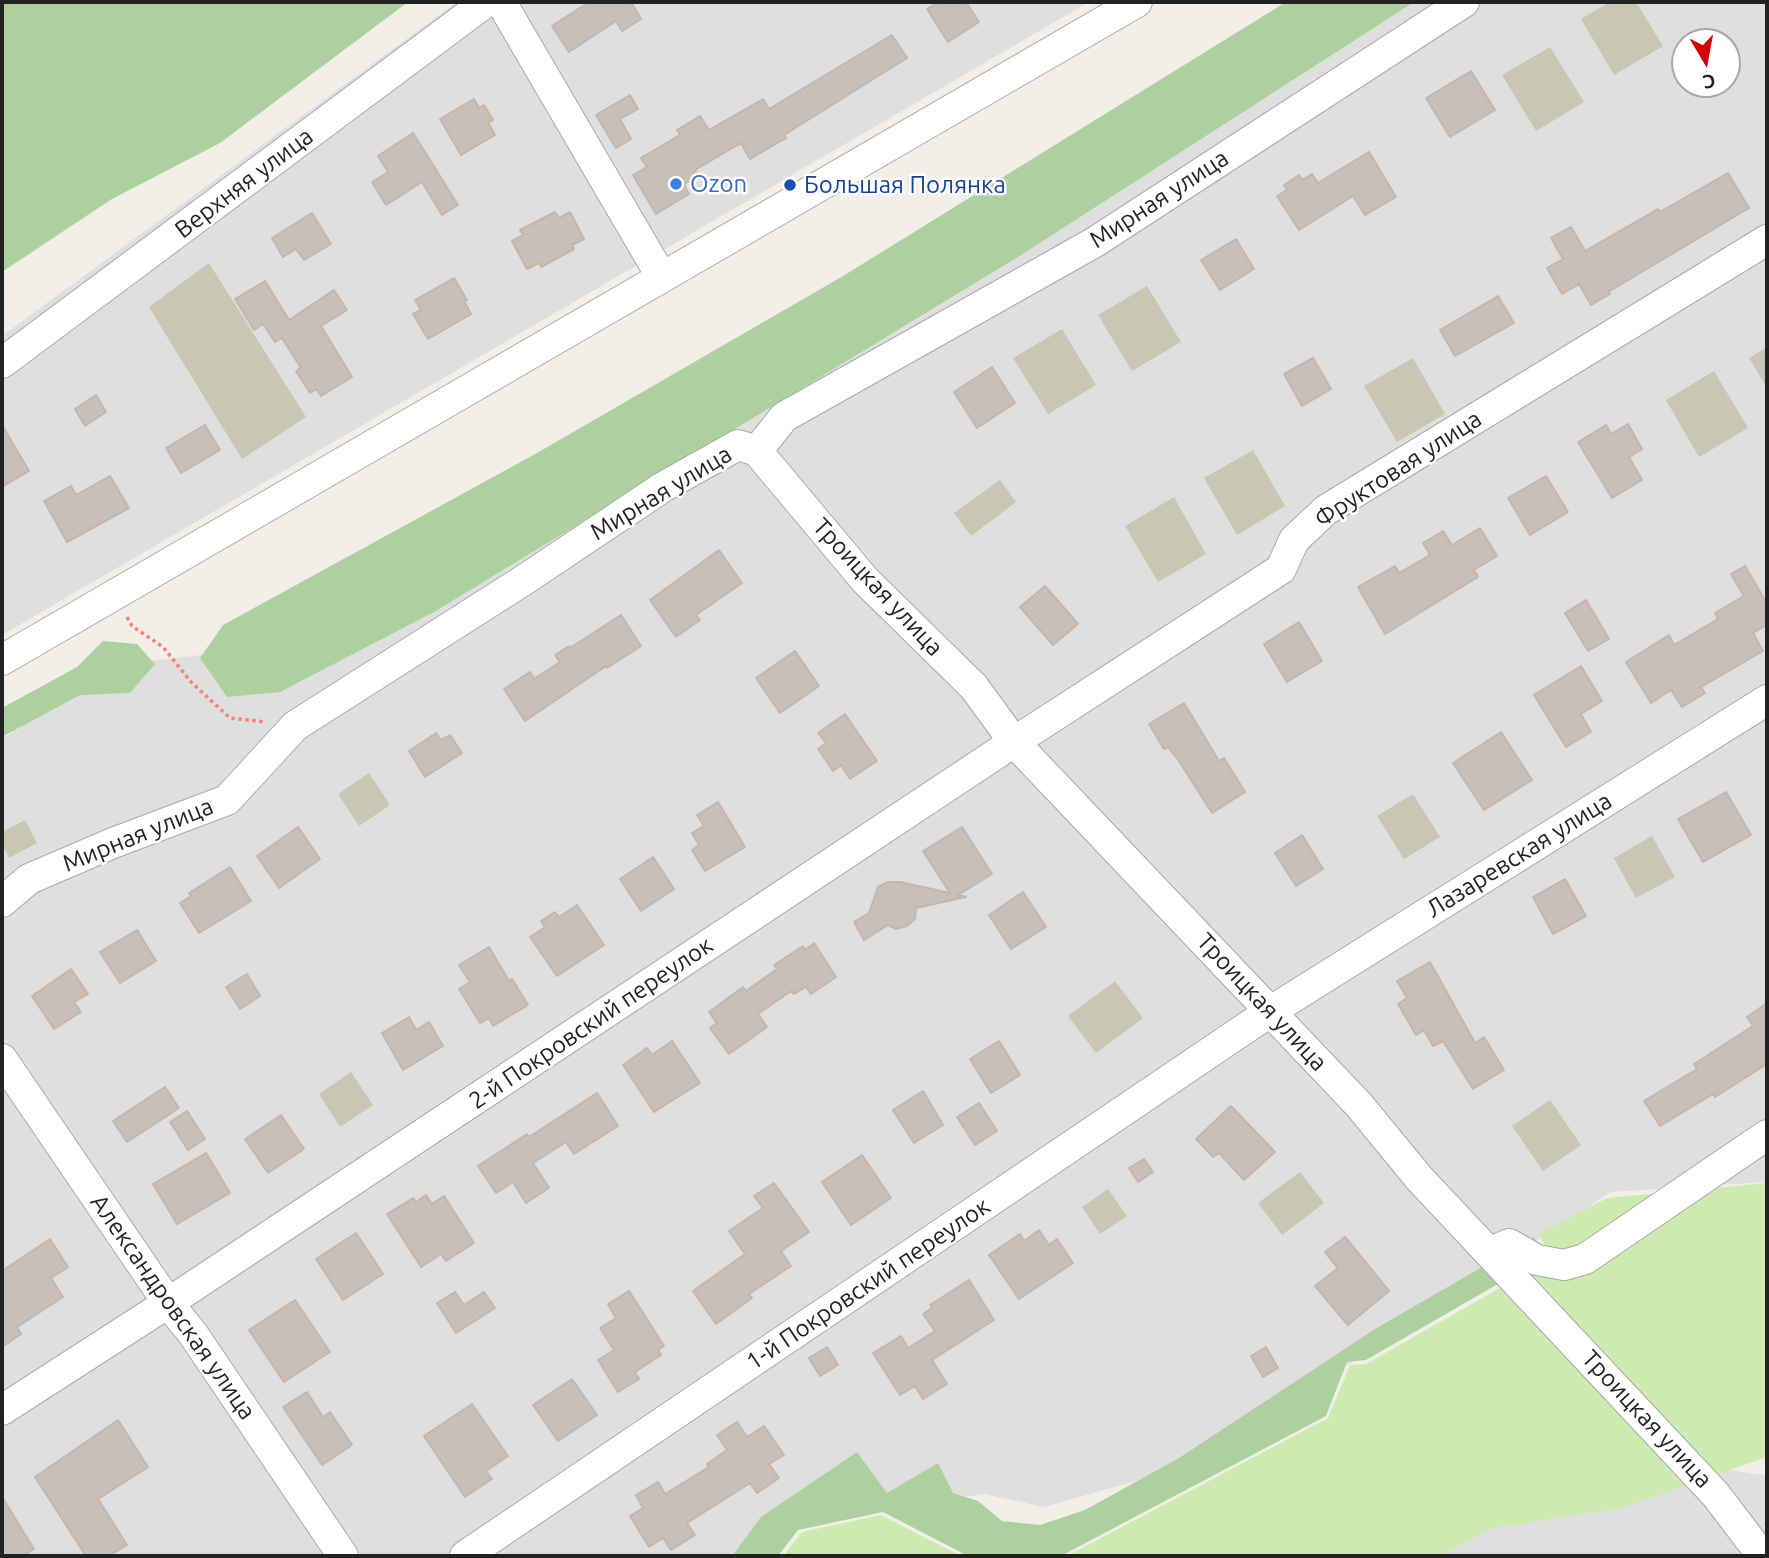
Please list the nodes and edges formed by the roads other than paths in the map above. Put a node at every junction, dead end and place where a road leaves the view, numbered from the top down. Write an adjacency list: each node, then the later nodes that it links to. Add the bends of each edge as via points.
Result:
1 (486, 2): 7 (street, Верхняя улица)
2 (501, 2): 6 (street)
3 (1137, 2): 6 (street)
4 (1464, 2): 8 (street, Мирная улица, via 1095,242 784,417)
5 (1767, 240): 11 (street, Фруктовая улица, via 1326,510 1294,540 1281,569)
6 (661, 276): 9 (street)
7 (2, 363)
8 (757, 451): 11 (street, Троицкая улица, via 864,580 974,687); 12 (street, Мирная улица, via 738,445 663,487 295,726 226,800 29,879)
9 (2, 660)
10 (1767, 700): 13 (street, Лазаревская улица)
11 (1014, 742): 13 (street, Троицкая улица); 17 (street, 2-й Покровский переулок)
12 (2, 902)
13 (1271, 1011): 16 (street, Троицкая улица); 21 (street, 1-й Покровский переулок)
14 (2, 1059): 17 (street, Александровская улица)
15 (1767, 1135): 16 (street, via 1585,1259 1564,1265 1537,1260 1509,1244)
16 (1490, 1252): 19 (street, Троицкая улица, via 1716,1495)
17 (168, 1303): 18 (street, 2-й Покровский переулок); 20 (street, Александровская улица)
18 (2, 1410)
19 (1757, 1550)
20 (343, 1556)
21 (465, 1556)

